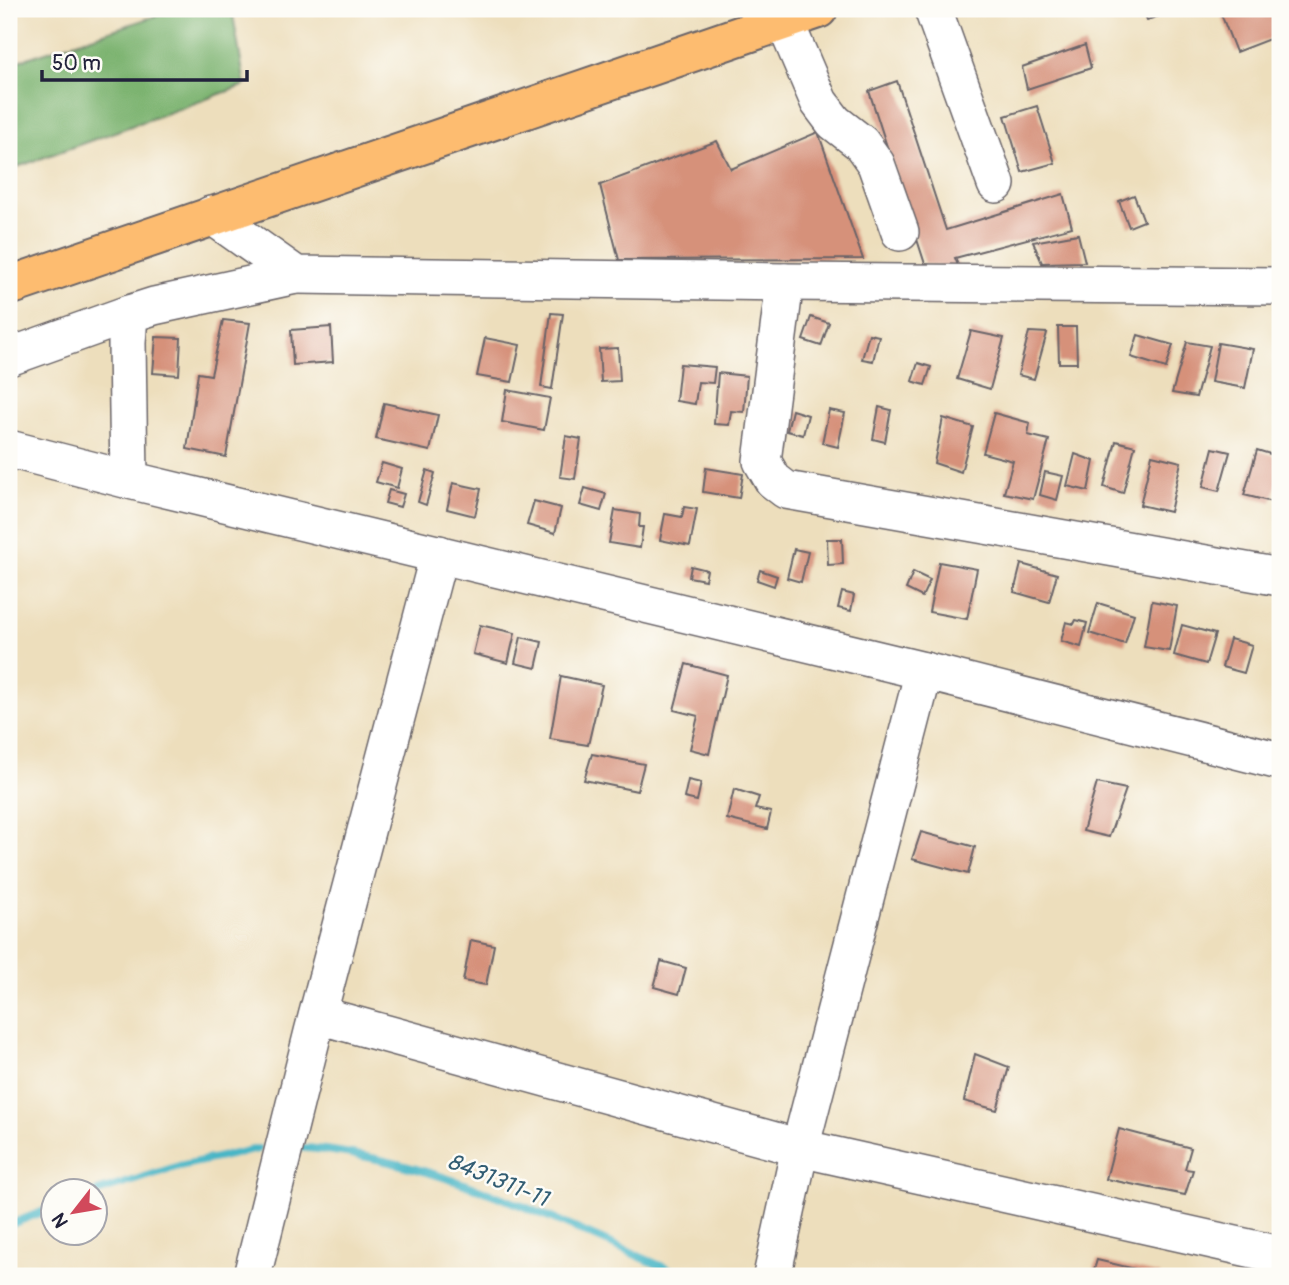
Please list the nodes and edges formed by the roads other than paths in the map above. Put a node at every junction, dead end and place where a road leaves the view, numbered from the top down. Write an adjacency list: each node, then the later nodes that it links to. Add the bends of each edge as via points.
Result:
1 (933, 9): 3 (street)
2 (801, 14): 4 (highway); 5 (street, via 819,102 876,164)
3 (996, 184)
4 (211, 215): 6 (street); 8 (highway)
5 (900, 232)
6 (296, 275): 7 (street); 10 (street)
7 (785, 282): 9 (street); 15 (street, via 762,461 786,491)
8 (9, 286)
9 (1280, 286)
10 (129, 314): 11 (street); 13 (street)
11 (9, 357)
12 (9, 449): 13 (street)
13 (129, 480): 14 (street)
14 (439, 554): 16 (street); 18 (street)
15 (1280, 577)
16 (924, 671): 17 (street); 19 (street)
17 (1280, 761)
18 (318, 1016): 19 (street); 21 (street)
19 (800, 1147): 20 (street); 22 (street)
20 (1280, 1255)
21 (252, 1276)
22 (772, 1276)

